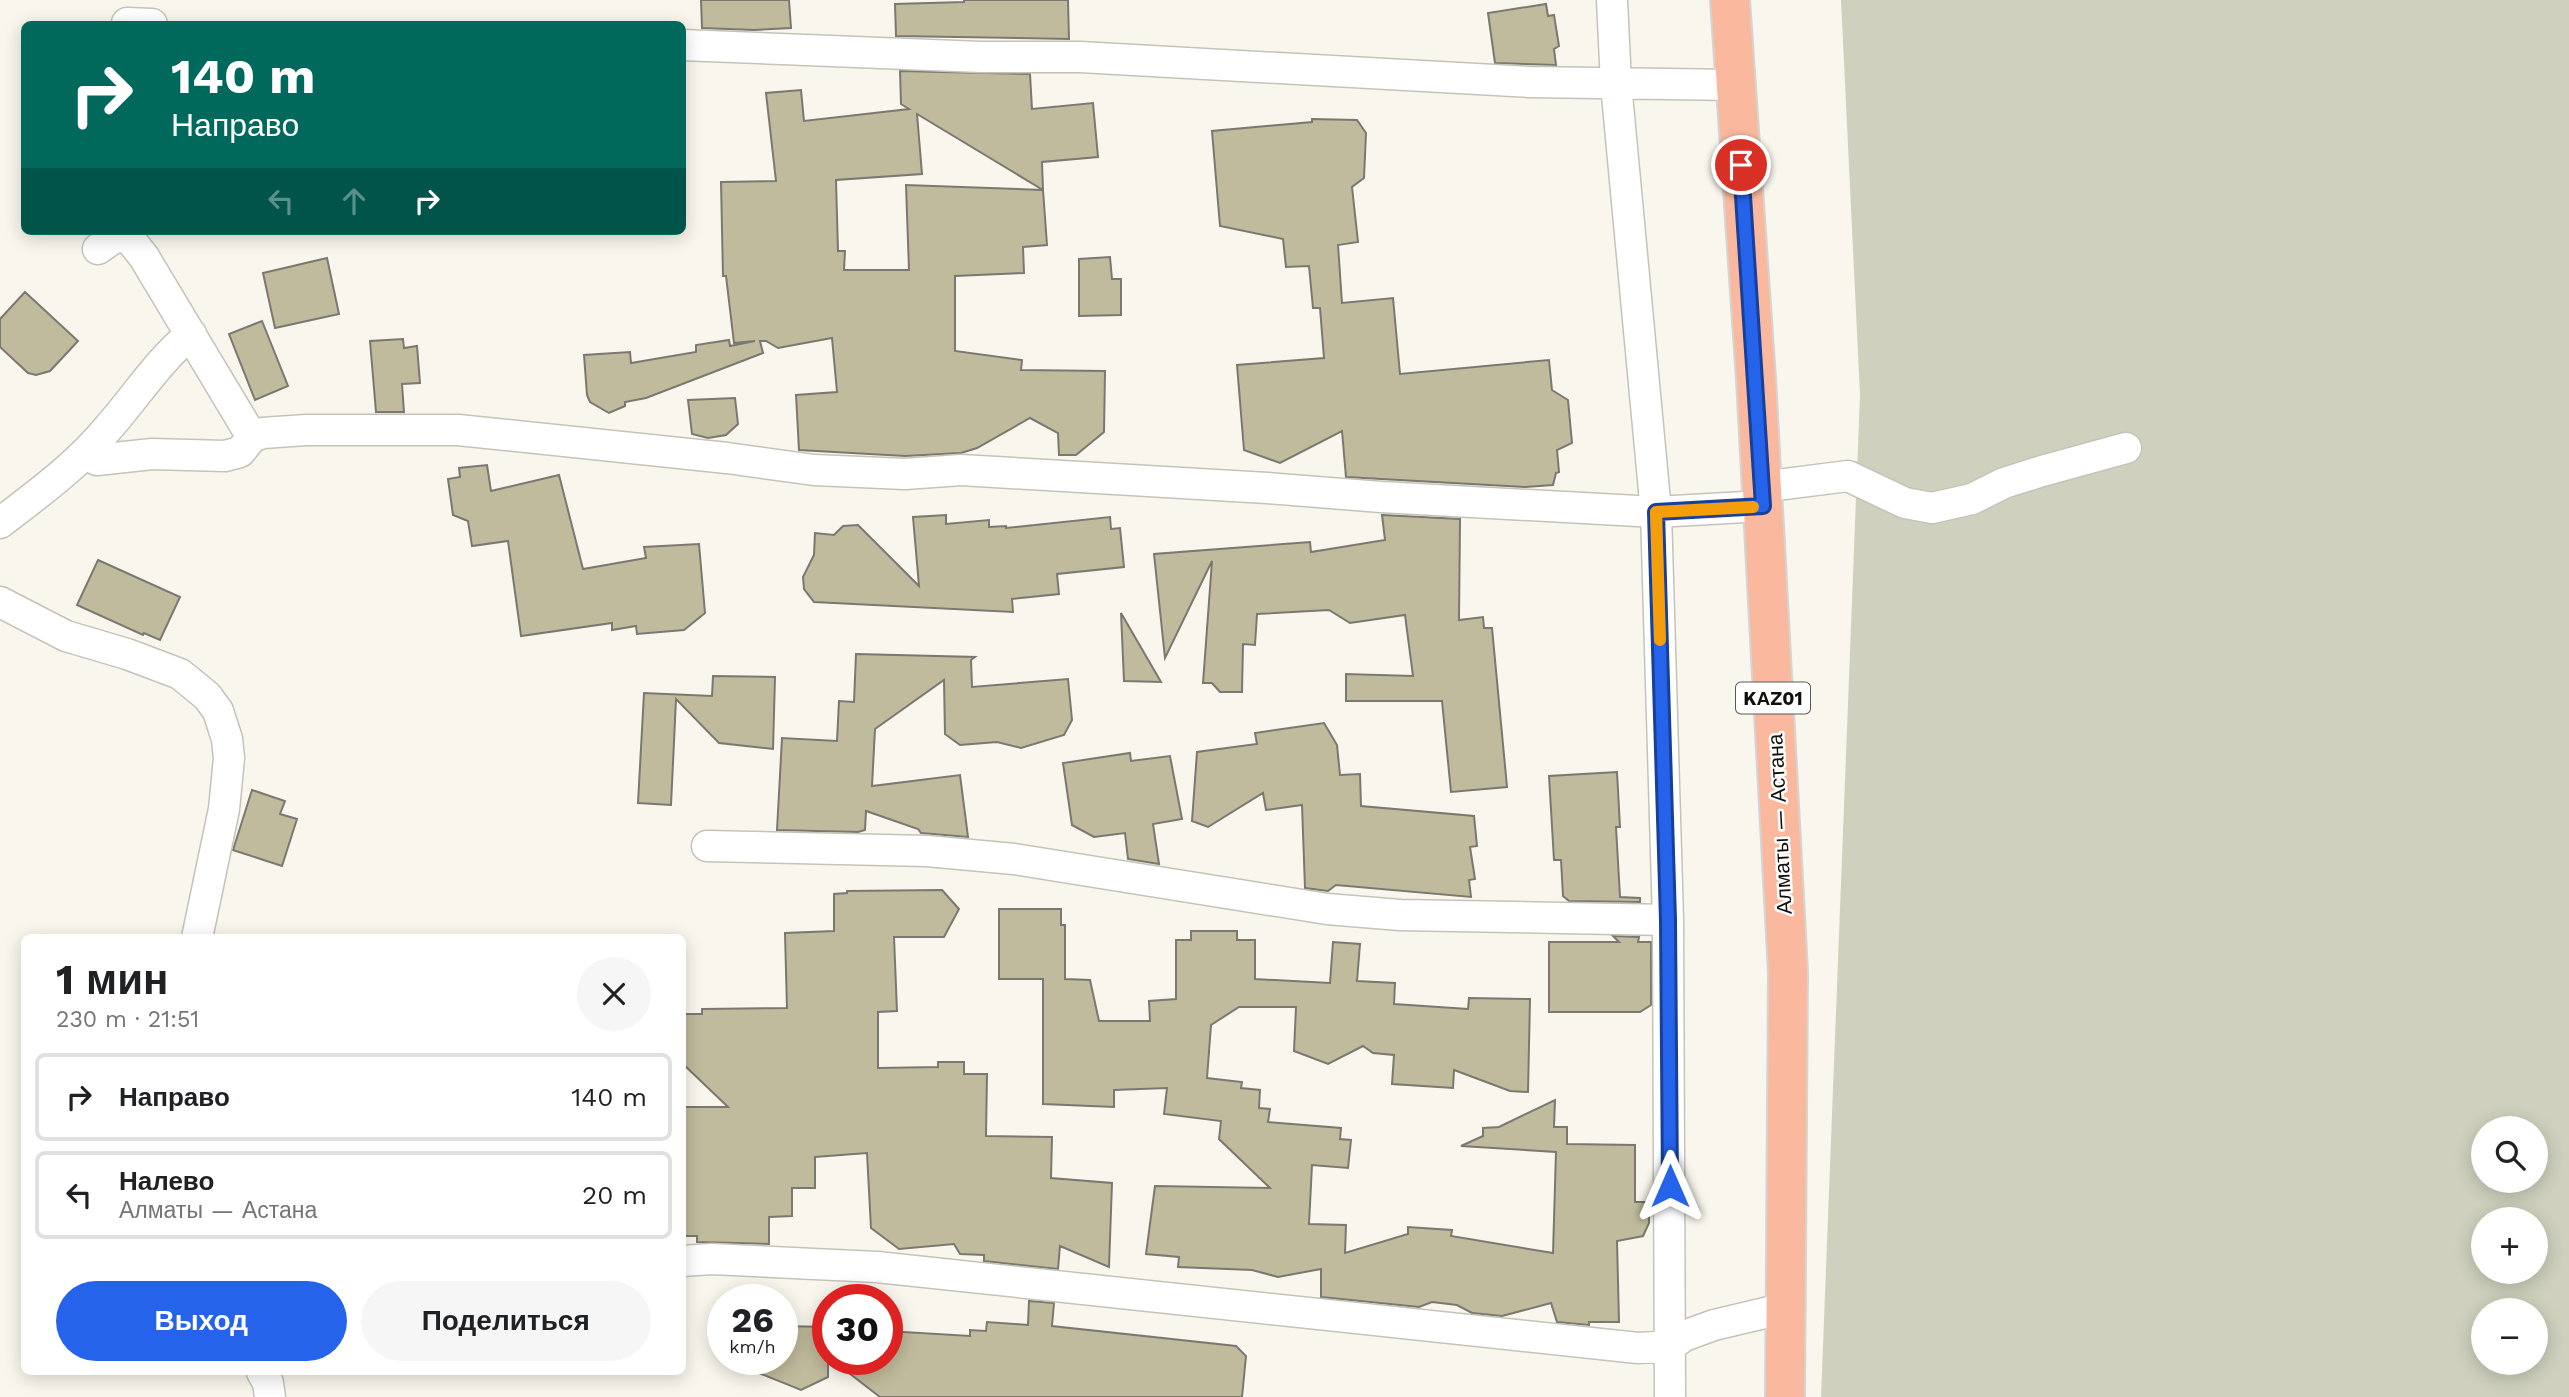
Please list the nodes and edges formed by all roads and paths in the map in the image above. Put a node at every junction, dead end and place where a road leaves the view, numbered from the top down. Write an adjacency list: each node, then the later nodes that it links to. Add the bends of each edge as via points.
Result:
1 (1612, 0): 4 (street)
2 (1730, 0): 5 (highway, Алматы — Астана / KАZ01)
3 (686, 46): 4 (street, via 1080,57)
4 (1616, 84): 5 (street); 12 (street)
5 (1736, 85): 11 (highway, Алматы — Астана / KАZ01)
6 (98, 249): 7 (street, via 115,237 129,238)
7 (191, 334): 8 (street); 10 (street, via 156,367)
8 (252, 437): 10 (street, via 240,452 225,456 152,454 97,460); 12 (street, via 306,430 458,430 814,470 905,474 961,470)
9 (2126, 448): 11 (street, via 1932,508 1905,503 1848,476)
10 (85, 454): 13 (street)
11 (1762, 496): 12 (street); 19 (highway, Алматы — Астана / KАZ01, via 1788,972)
12 (1656, 512): 16 (street)
13 (0, 523)
14 (0, 602): 17 (street, via 66,636 180,674 218,711 229,758 224,809)
15 (707, 846): 16 (street, via 965,853 1400,915)
16 (1668, 920): 20 (street)
17 (198, 934)
18 (686, 1261): 20 (street, via 877,1267 1638,1348)
19 (1786, 1308): 20 (street, via 1714,1325); 24 (highway, Алматы — Астана / KАZ01)
20 (1670, 1346): 23 (street)
21 (264, 1375): 22 (street)
22 (270, 1397)
23 (1671, 1397)
24 (1786, 1397)

